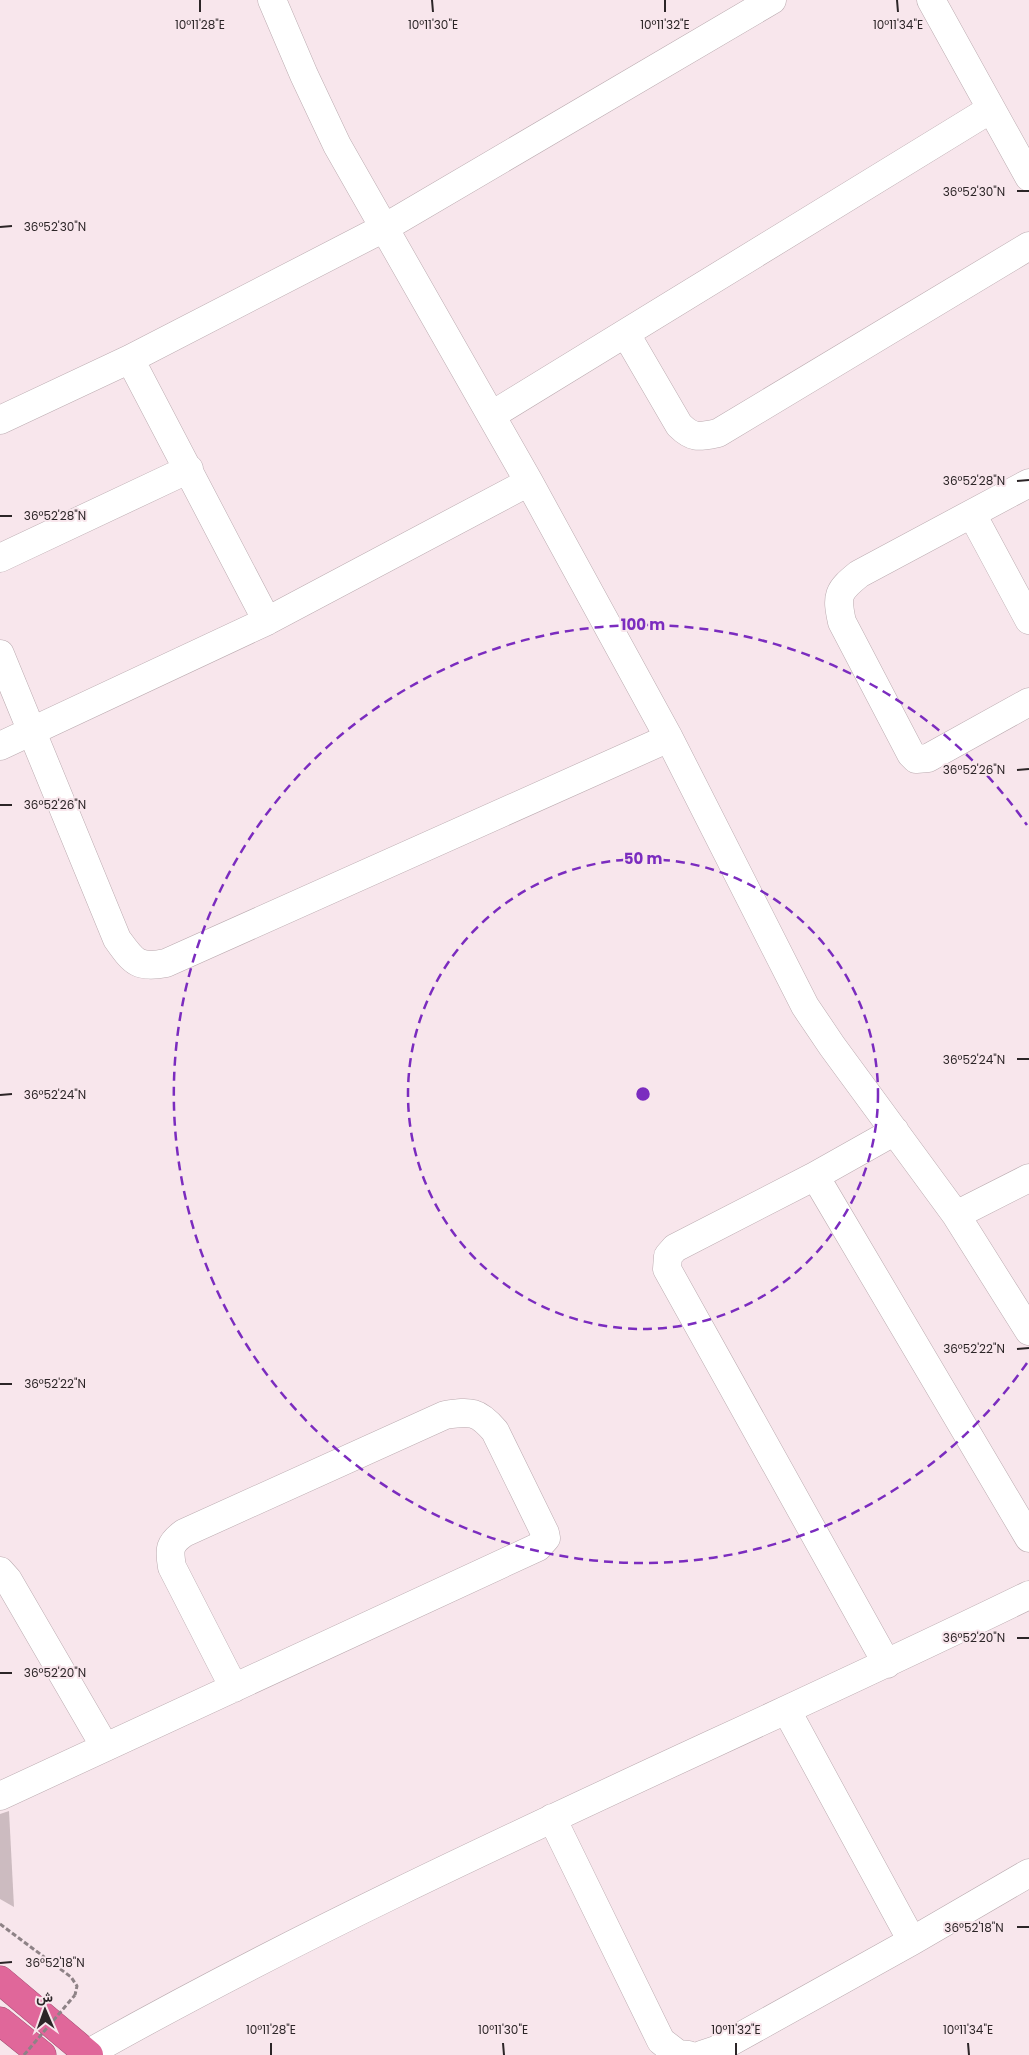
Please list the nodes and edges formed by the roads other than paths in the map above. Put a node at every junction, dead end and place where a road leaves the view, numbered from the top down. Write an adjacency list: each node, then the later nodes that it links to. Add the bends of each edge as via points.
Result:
1 (272, 0): 6 (street, via 337,145)
2 (772, 0): 6 (street)
3 (931, 0): 4 (street)
4 (991, 109): 5 (street); 8 (street)
5 (1029, 177)
6 (384, 228): 9 (street); 10 (street)
7 (1029, 246): 8 (street, via 718,433 701,437 688,434 679,425)
8 (626, 334): 10 (street)
9 (130, 359): 11 (street); 12 (street)
10 (492, 415): 13 (street)
11 (0, 420)
12 (189, 468): 16 (street); 18 (street)
13 (530, 482): 18 (street); 22 (street)
14 (1029, 483): 15 (street)
15 (972, 514): 17 (street); 20 (street, via 859,574 842,587 837,602 842,622 910,754 916,759 928,758)
16 (0, 558)
17 (1029, 620)
18 (267, 621): 21 (street)
19 (0, 654): 21 (street)
20 (1029, 702)
21 (32, 731): 22 (street, via 117,939 132,959 142,965 153,966 166,963); 23 (street)
22 (668, 738): 24 (street, via 805,1006)
23 (0, 746)
24 (895, 1131): 25 (street); 27 (street)
25 (815, 1176): 29 (street); 32 (street, via 676,1248 668,1256 667,1269)
26 (1029, 1178): 27 (street)
27 (956, 1215): 28 (street)
28 (1029, 1331)
29 (1029, 1538)
30 (0, 1571): 35 (street)
31 (1029, 1595): 32 (street)
32 (887, 1664): 34 (street)
33 (234, 1688): 33 (street, via 543,1543 545,1533 495,1431 483,1417 468,1412 445,1415 184,1533 174,1541 170,1552 172,1567); 35 (street)
34 (787, 1711): 37 (street); 39 (street)
35 (105, 1747): 36 (street)
36 (0, 1796)
37 (552, 1818): 42 (street, via 290,1945 192,1995); 44 (street, via 661,2040 678,2054)
38 (1029, 1873): 39 (street)
39 (912, 1941): 45 (street, via 716,2050)
40 (0, 1980): 42 (highway)
41 (0, 2021): 43 (highway)
42 (88, 2054)
43 (42, 2055)
44 (688, 2055)
45 (701, 2055)

